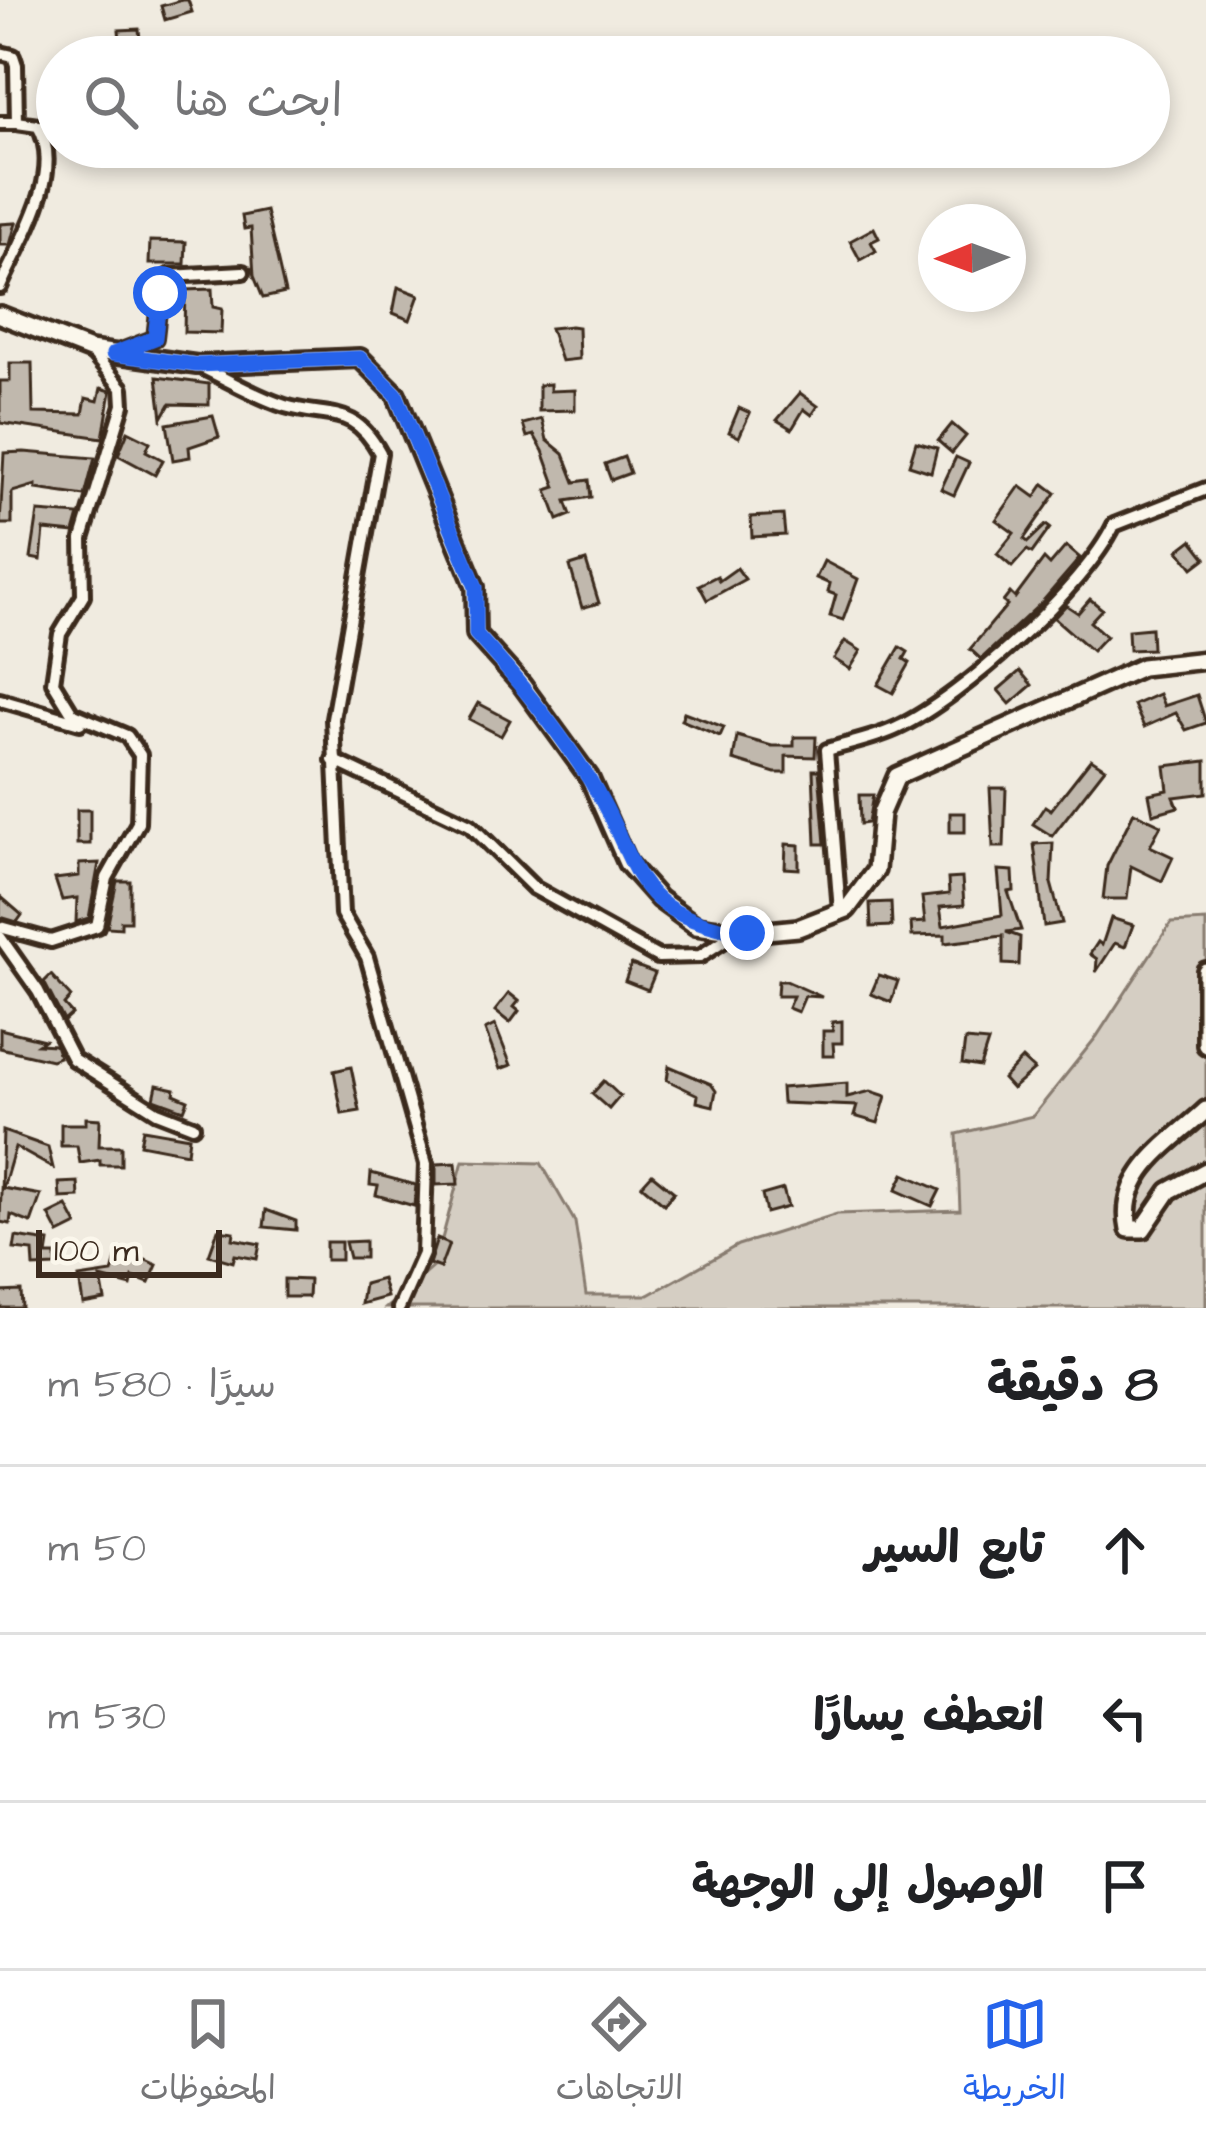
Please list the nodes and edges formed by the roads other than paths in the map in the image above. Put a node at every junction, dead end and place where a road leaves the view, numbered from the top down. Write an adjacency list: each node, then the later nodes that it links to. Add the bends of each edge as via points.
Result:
1 (0, 53): 3 (street, via 16,64)
2 (0, 123): 3 (street)
3 (17, 123): 4 (street)
4 (36, 126)
5 (44, 168): 7 (street, via 44,186)
6 (243, 272): 10 (street, via 169,276 155,338)
7 (0, 287)
8 (0, 315): 9 (main road)
9 (90, 350): 10 (main road); 15 (street, via 122,388 123,405 82,539 83,596 60,634 53,666 57,694)
10 (113, 354): 11 (main road)
11 (197, 365): 16 (street, via 285,406 343,414 380,453 333,719); 19 (main road, via 360,358 396,394 476,587 476,634 589,777 627,863 696,926)
12 (1206, 489): 17 (street, via 1114,525 1101,553 986,669 902,726 827,751)
13 (1206, 660): 17 (main road, via 1142,667 897,776 880,813 876,870)
14 (0, 700): 15 (street)
15 (90, 724): 18 (street, via 127,736 140,755 138,823 107,878 98,926 51,941)
16 (333, 760): 19 (street, via 470,825 534,888 658,957 700,956); 26 (street, via 342,914 367,957 427,1164 423,1254)
17 (840, 911): 19 (main road, via 798,928)
18 (0, 927)
19 (737, 932)
20 (0, 937): 24 (street, via 74,1059)
21 (1206, 971): 22 (main road)
22 (1206, 1045)
23 (1206, 1110): 25 (main road, via 1142,1170 1129,1228 1143,1229 1168,1191)
24 (193, 1126)
25 (1206, 1171)
26 (399, 1308)

